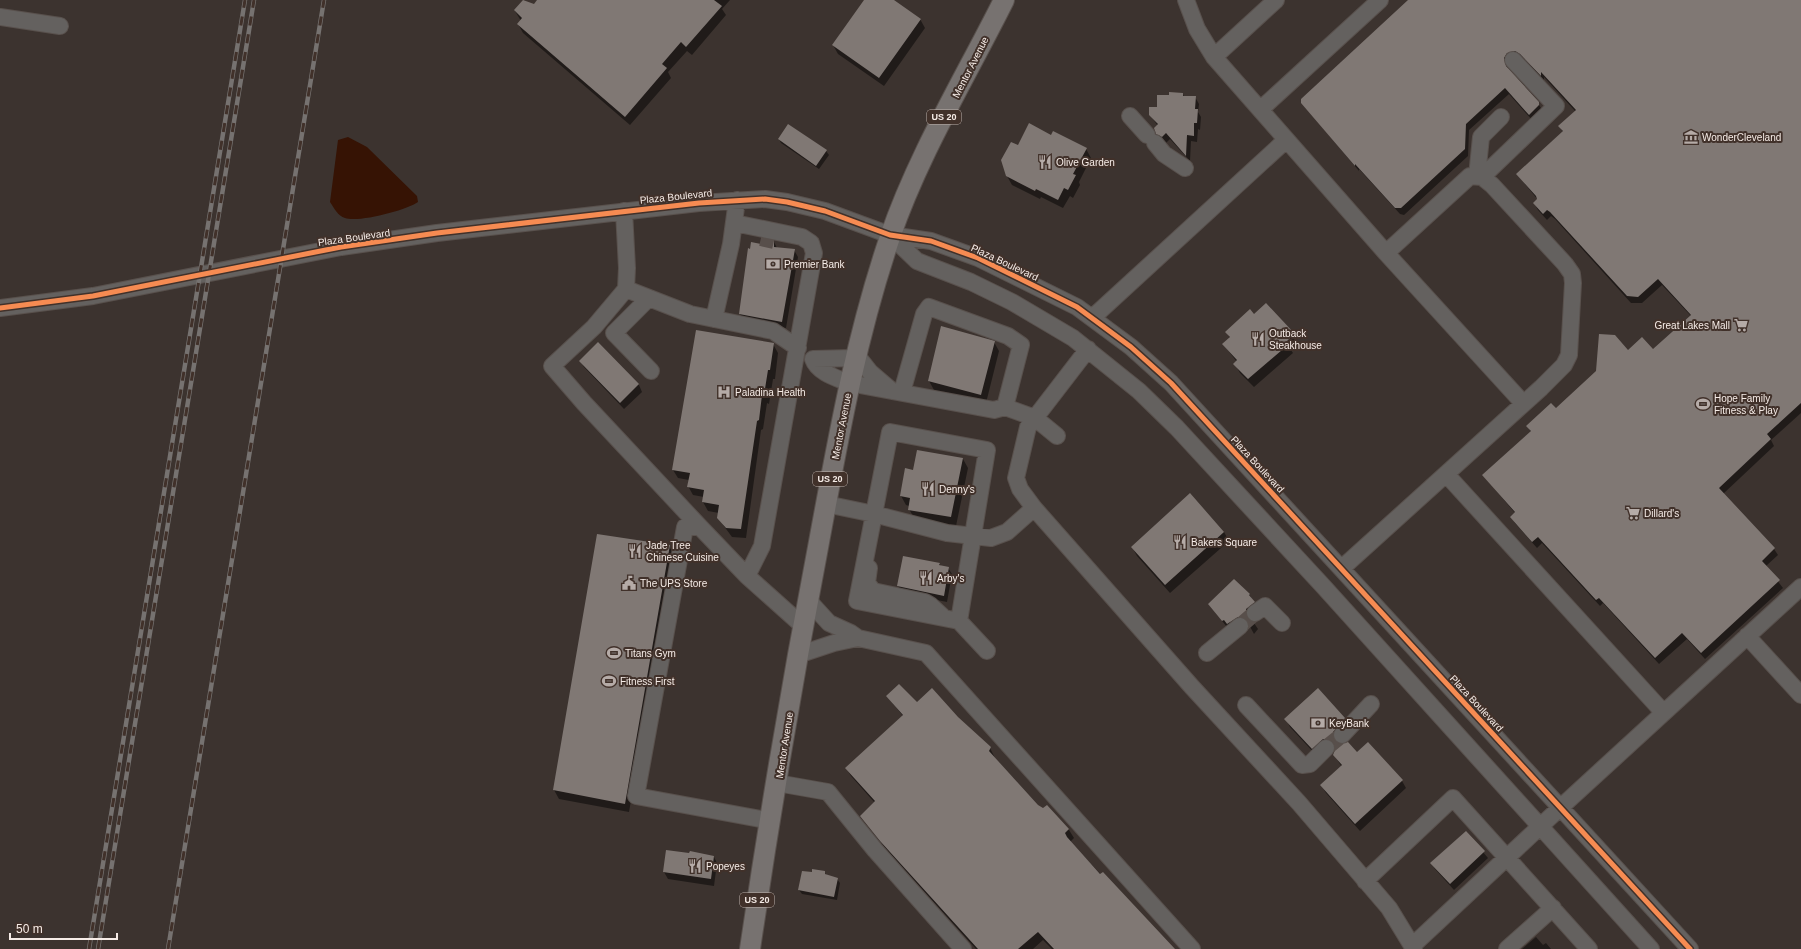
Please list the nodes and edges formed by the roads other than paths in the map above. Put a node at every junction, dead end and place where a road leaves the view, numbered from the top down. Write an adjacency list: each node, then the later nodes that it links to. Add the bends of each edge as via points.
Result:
1 (1004, 0): 18 (main road, Mentor Avenue / US 20, via 927,150)
2 (1186, 0): 7 (street, via 1197,29)
3 (1276, 0): 7 (street)
4 (1380, 0): 9 (street)
5 (0, 17): 6 (street)
6 (60, 26)
7 (1214, 58): 9 (street)
8 (1513, 60): 14 (street, via 1556,106)
9 (1261, 110): 12 (street)
10 (1130, 116): 13 (street, via 1164,154)
11 (1500, 117): 14 (street, via 1481,137)
12 (1286, 140): 20 (street); 24 (street)
13 (1185, 168)
14 (1480, 176): 20 (street, via 1470,176 1464,180); 32 (street, via 1492,185 1560,258 1573,278 1570,349 1567,361)
15 (738, 200): 16 (street, Plaza Boulevard); 17 (street); 18 (street, Plaza Boulevard, via 765,199 787,202 824,211)
16 (624, 211): 21 (street); 23 (street, Plaza Boulevard, via 341,247 93,296)
17 (733, 228): 19 (street, via 768,240 803,244); 19 (street, via 802,237 811,242); 25 (street)
18 (890, 235): 24 (street, Plaza Boulevard, via 931,241 978,258 1042,289); 27 (street, Plaza Boulevard, via 917,261 971,282 1012,302 1067,334); 28 (main road, Mentor Avenue / US 20, via 866,310)
19 (814, 252): 26 (street)
20 (1386, 253): 32 (street)
21 (626, 289): 22 (street); 40 (street, via 594,327 552,366)
22 (649, 298): 25 (street, via 690,314); 29 (street, via 614,334)
23 (0, 308)
24 (1092, 318): 42 (street, Plaza Boulevard, via 1131,347 1171,383)
25 (714, 319): 26 (street, via 773,331)
26 (798, 348): 43 (street, via 762,546)
27 (1088, 350): 34 (street); 65 (street, Plaza Boulevard, via 1139,391 1177,428)
28 (855, 355): 30 (main road, Mentor Avenue / US 20); 30 (street, via 813,359 819,368); 31 (street, via 870,372)
29 (651, 371)
30 (849, 383): 31 (street); 37 (main road, Mentor Avenue / US 20)
31 (897, 391): 33 (street, via 994,410); 33 (street, via 924,314 929,307 1008,336 1021,345)
32 (1523, 403): 36 (street)
33 (1006, 407): 34 (street)
34 (1035, 418): 35 (street); 38 (street, via 1028,426 1016,478 1020,489)
35 (1057, 436)
36 (1446, 474): 42 (street); 59 (street)
37 (826, 504): 39 (street); 45 (main road, Mentor Avenue / US 20)
38 (1034, 508): 41 (street, via 1007,532 991,538); 67 (street, via 1192,687 1299,803)
39 (874, 514): 41 (street); 41 (street, via 890,432 987,450); 47 (street, via 857,601)
40 (700, 527): 43 (street); 64 (street, via 685,526 636,796)
41 (972, 537): 47 (street)
42 (1342, 568): 63 (street, Plaza Boulevard)
43 (747, 576): 49 (street)
44 (1801, 587): 51 (street)
45 (808, 600): 49 (main road, Mentor Avenue / US 20); 52 (street, via 829,623)
46 (1255, 613): 48 (street, via 1265,606)
47 (959, 621): 53 (street)
48 (1282, 623)
49 (803, 626): 55 (main road, Mentor Avenue / US 20)
50 (1240, 626): 54 (street)
51 (1747, 636): 56 (street); 59 (street)
52 (858, 638): 55 (street); 72 (street, via 926,653)
53 (987, 651)
54 (1208, 653)
55 (798, 655): 62 (main road, Mentor Avenue / US 20)
56 (1801, 695)
57 (1371, 704): 60 (street)
58 (1246, 705): 61 (street, via 1302,766 1310,764)
59 (1663, 712): 63 (street)
60 (1342, 734)
61 (1326, 748)
62 (777, 783): 64 (main road, Mentor Avenue / US 20); 71 (street, via 828,792)
63 (1561, 807): 65 (street); 76 (street, Plaza Boulevard)
64 (771, 821): 70 (main road, Mentor Avenue / US 20)
65 (1541, 826): 66 (street); 75 (street, Plaza Boulevard)
66 (1508, 858): 67 (street, via 1453,798); 68 (street); 69 (street)
67 (1365, 881): 69 (street, via 1389,908)
68 (1553, 908): 73 (street); 74 (street)
69 (1413, 948)
70 (750, 949)
71 (963, 949)
72 (1192, 949)
73 (1507, 949)
74 (1589, 949)
75 (1652, 949)
76 (1690, 949)

